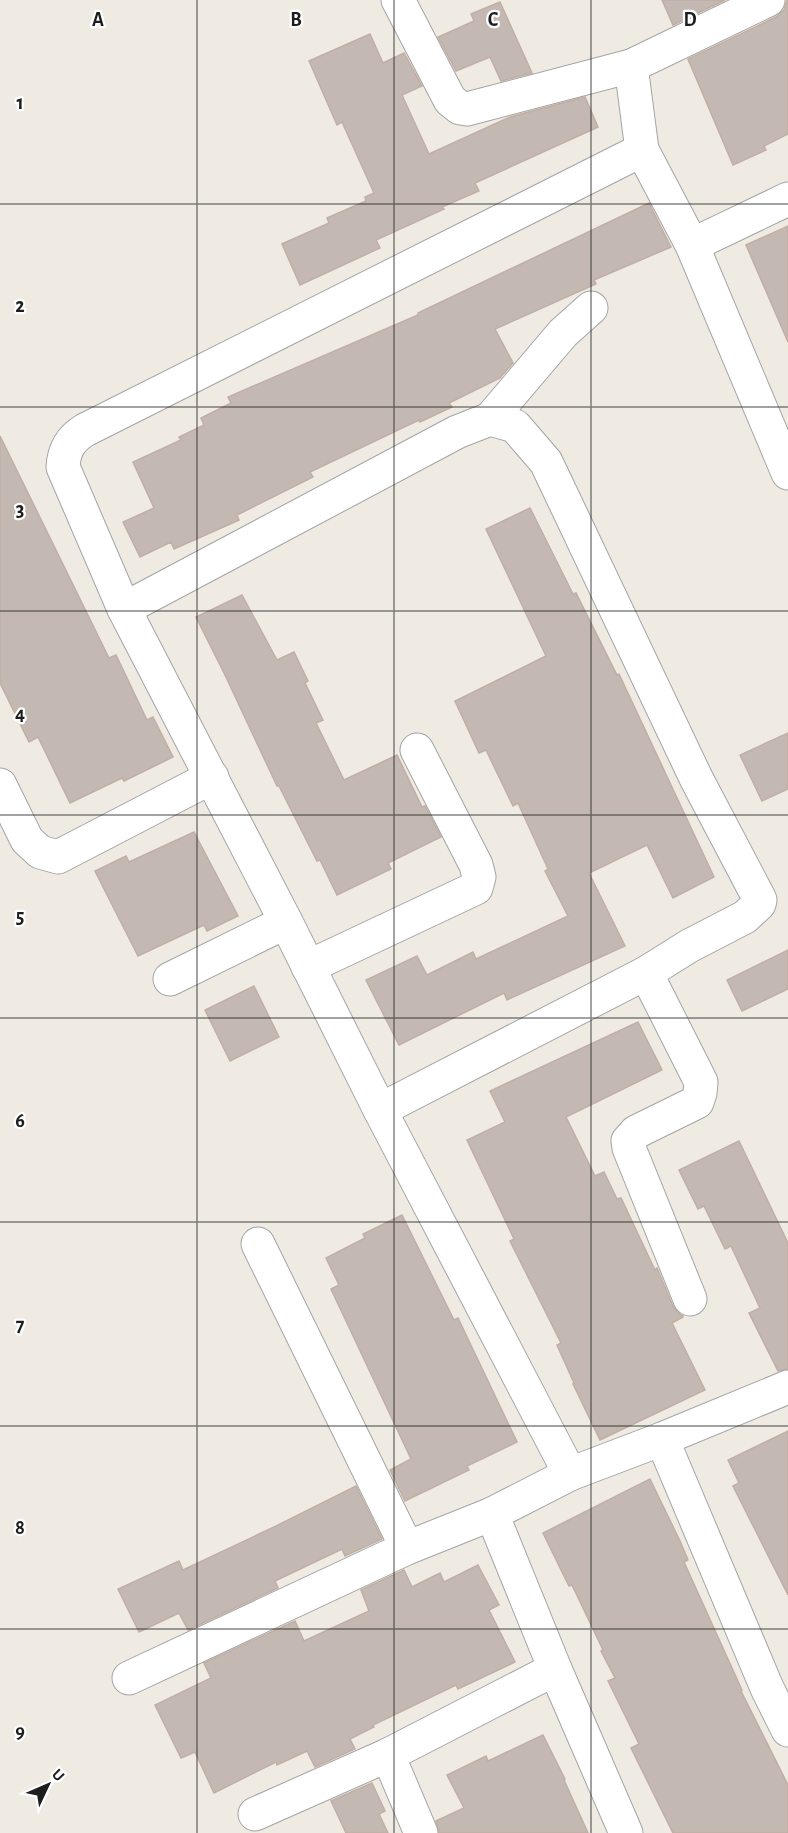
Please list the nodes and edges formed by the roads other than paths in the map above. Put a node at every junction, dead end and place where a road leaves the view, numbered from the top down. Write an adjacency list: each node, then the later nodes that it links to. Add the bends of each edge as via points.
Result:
1 (398, 0): 3 (street, via 450,100 460,108)
2 (768, 0): 3 (street)
3 (631, 66): 4 (street)
4 (642, 150): 6 (street); 10 (street, via 76,435 68,445 63,467)
5 (788, 199): 6 (street)
6 (693, 245): 9 (street)
7 (591, 308): 8 (street, via 563,333)
8 (490, 419): 10 (street, via 457,432); 16 (street, via 515,426 546,462 696,777 760,900 745,917)
9 (788, 473)
10 (124, 609): 12 (street)
11 (417, 750): 15 (street, via 476,865 476,888)
12 (212, 777): 13 (street, via 58,857 39,852 27,840); 14 (street)
13 (0, 785)
14 (286, 922): 15 (street); 17 (street)
15 (308, 967): 18 (street)
16 (646, 974): 18 (street); 20 (street, via 701,1082 700,1093 697,1102 636,1132 628,1141)
17 (170, 979)
18 (380, 1110): 23 (street)
19 (258, 1244): 25 (street)
20 (690, 1299)
21 (788, 1387): 22 (street)
22 (662, 1439): 23 (street); 28 (street)
23 (570, 1474): 24 (street)
24 (492, 1514): 25 (street); 26 (street)
25 (407, 1548): 27 (street)
26 (555, 1670): 29 (street); 32 (street)
27 (129, 1678)
28 (788, 1730)
29 (388, 1755): 30 (street); 31 (street)
30 (255, 1814)
31 (421, 1833)
32 (626, 1833)

